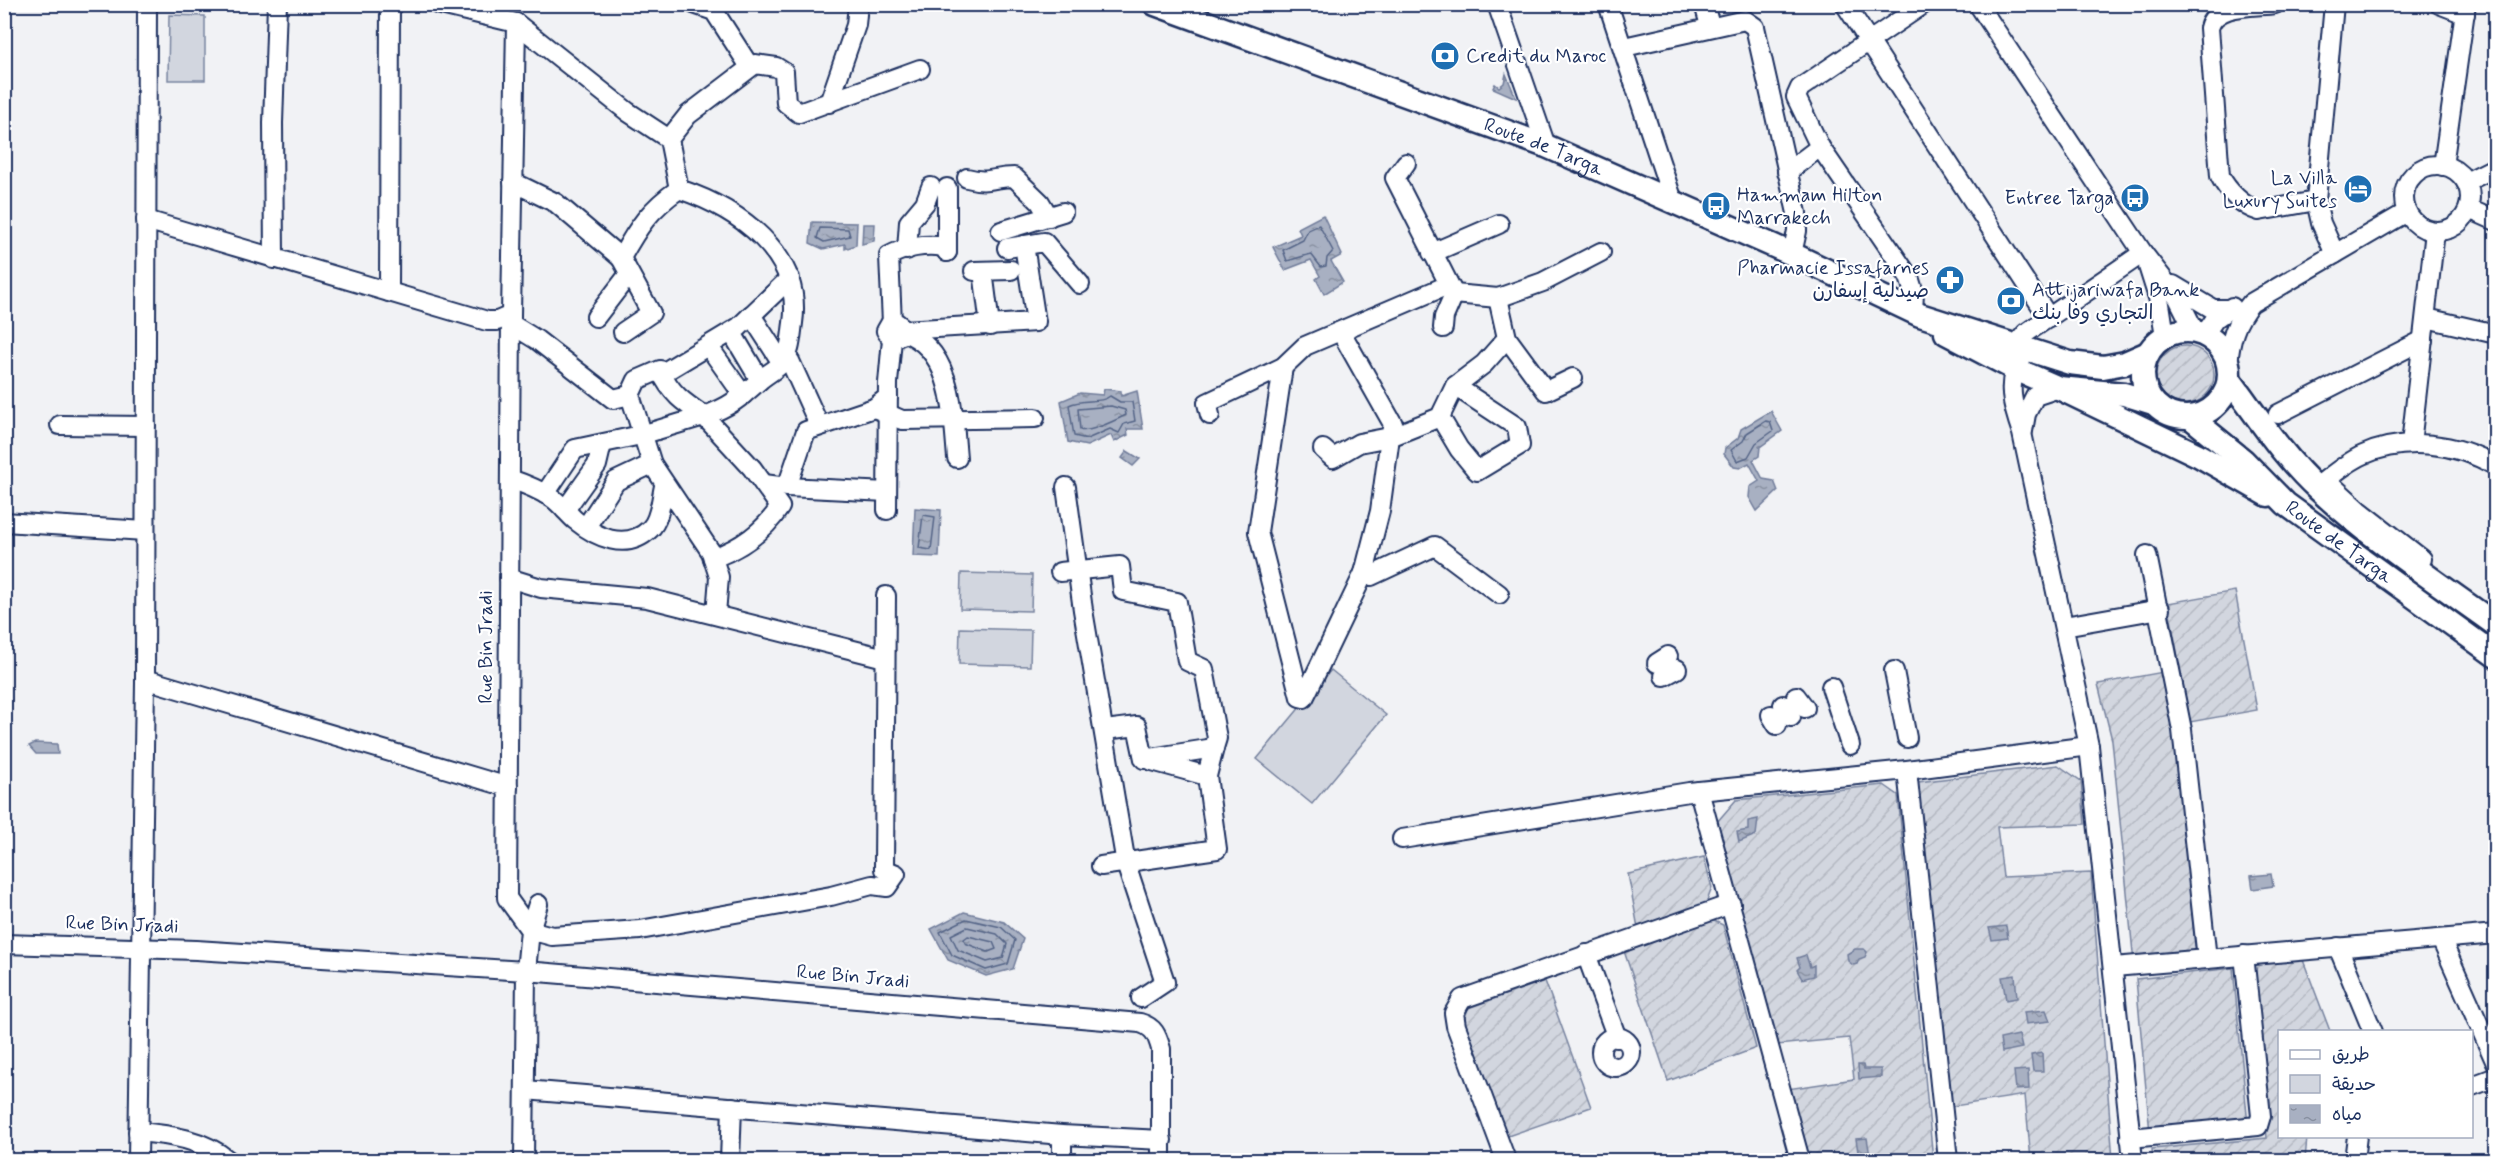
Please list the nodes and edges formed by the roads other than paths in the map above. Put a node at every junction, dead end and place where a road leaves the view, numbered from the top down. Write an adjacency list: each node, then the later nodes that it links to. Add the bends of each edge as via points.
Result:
1 (147, 4): 43 (street)
2 (277, 4): 54 (street)
3 (390, 4): 61 (street)
4 (437, 4): 19 (street)
5 (694, 4): 23 (street, via 714,11)
6 (858, 4): 25 (street, via 856,25)
7 (1155, 4): 17 (main road, Route de Targa)
8 (1497, 4): 29 (street)
9 (1608, 4): 22 (street)
10 (1704, 4): 20 (street)
11 (1845, 4): 21 (street)
12 (1924, 4): 21 (street)
13 (1978, 4): 51 (street)
14 (2275, 4): 40 (street, via 2220,11 2211,21 2220,176 2227,188 2259,211)
15 (2334, 4): 40 (street)
16 (2439, 4): 18 (street)
17 (1180, 9): 29 (main road, Route de Targa)
18 (2466, 9): 32 (street)
19 (516, 23): 28 (street, via 628,112); 36 (street, Rue Bin Jradi)
20 (1710, 26): 22 (street); 27 (street, via 1745,20 1755,27)
21 (1869, 40): 26 (street, via 1800,88); 68 (street)
22 (1624, 47): 39 (street)
23 (750, 67): 25 (street, via 776,67 784,72 786,103 799,112); 28 (street, via 688,115)
24 (920, 69): 25 (street)
25 (829, 103)
26 (1798, 105): 27 (street); 30 (street)
27 (1776, 116): 34 (street)
28 (669, 139): 38 (street)
29 (1546, 146): 39 (main road, Route de Targa)
30 (1820, 147): 34 (street); 65 (street, via 1909,277)
31 (1406, 163): 50 (street, via 1395,178)
32 (2443, 166): 37 (street, via 2456,171); 42 (street, via 2422,169 2411,178 2405,191)
33 (2496, 167): 37 (street)
34 (1787, 172): 52 (street, via 1797,213)
35 (968, 178): 47 (street, via 985,183 1014,177 1056,215)
36 (513, 182): 55 (street, via 556,203); 70 (street, Rue Bin Jradi)
37 (2466, 182): 41 (street)
38 (679, 189): 55 (street, via 640,223); 57 (street, via 706,198 762,234)
39 (1673, 201): 52 (main road, Route de Targa)
40 (2316, 201): 53 (street, via 2321,224)
41 (2469, 209): 44 (street); 46 (street, via 2456,226)
42 (2407, 212): 46 (street, via 2421,227); 53 (street)
43 (146, 220): 54 (street); 107 (street)
44 (2496, 221)
45 (1499, 224): 50 (street)
46 (2435, 231): 69 (street)
47 (1011, 241): 59 (street, via 1044,242); 71 (street, via 1036,322)
48 (907, 250): 48 (street, via 930,245 944,247 947,252 939,188 909,222); 73 (street, via 889,256)
49 (1601, 252): 62 (street, via 1543,282)
50 (1432, 253): 60 (street)
51 (2143, 253): 58 (street); 68 (street); 79 (street, via 2158,294)
52 (1792, 254): 65 (main road, Route de Targa)
53 (2335, 254): 63 (street)
54 (274, 259): 61 (street)
55 (625, 266): 67 (street); 74 (street, via 651,313)
56 (1011, 270): 71 (street, via 978,271)
57 (790, 278): 66 (street); 85 (street, via 794,316 790,345)
58 (2167, 282): 64 (street, via 2213,309); 77 (street)
59 (1080, 284)
60 (1451, 290): 62 (street); 72 (street); 75 (street)
61 (389, 292): 70 (street, via 487,321)
62 (1498, 298): 80 (street)
63 (2251, 303): 64 (street); 88 (street, via 2239,317 2230,342)
64 (2227, 309): 77 (street)
65 (1917, 314): 83 (main road, Route de Targa); 87 (main road, Route de Targa)
66 (751, 315): 76 (street); 85 (street)
67 (596, 317)
68 (2049, 318): 83 (street, via 2026,333)
69 (2426, 318): 78 (street); 81 (street)
70 (511, 319): 94 (street, via 613,399); 117 (street, Rue Bin Jradi)
71 (990, 326): 73 (street)
72 (1443, 328)
73 (897, 331): 97 (street); 104 (street, via 914,336 947,378)
74 (623, 332)
75 (1341, 332): 86 (street, via 1305,346); 110 (street, via 1392,424)
76 (732, 333): 82 (street); 91 (street)
77 (2199, 333): 79 (main road); 88 (main road, via 2220,347)
78 (2496, 334)
79 (2165, 336): 84 (main road)
80 (1507, 338): 90 (street, via 1546,392); 92 (street, via 1484,364)
81 (2423, 340): 98 (street); 112 (street)
82 (709, 347): 89 (street); 95 (street)
83 (2024, 348): 84 (main road, Route de Targa, via 2070,363 2103,368); 87 (street)
84 (2148, 353): 96 (main road, via 2142,378)
85 (782, 363): 91 (street); 106 (street, via 790,362)
86 (1283, 368): 99 (street, via 1207,403); 132 (street, via 1258,532 1300,697 1304,698)
87 (2015, 369): 93 (main road, Route de Targa); 108 (street, via 2013,402)
88 (2228, 372): 102 (main road, via 2223,397 2214,407); 119 (main road, Route de Targa, via 2260,421)
89 (661, 374): 94 (street, via 660,370 638,380); 100 (street, via 680,401)
90 (1573, 378)
91 (760, 380): 95 (street)
92 (1455, 386): 101 (street); 101 (street, via 1517,427 1520,445 1477,471)
93 (2059, 388): 96 (main road, Route de Targa, via 2124,394); 108 (street, via 2035,396); 124 (main road, via 2191,451)
94 (630, 395): 109 (street)
95 (743, 395): 100 (street, via 724,411)
96 (2153, 403): 102 (main road, via 2170,415)
97 (883, 406): 104 (street, via 902,420); 106 (street); 121 (street, via 887,501)
98 (2277, 414)
99 (1210, 415)
100 (704, 416): 109 (street); 118 (street)
101 (1440, 417): 110 (street)
102 (2190, 417): 124 (main road, Route de Targa, via 2243,459)
103 (1035, 418): 104 (street)
104 (953, 419): 114 (street)
105 (60, 425): 107 (street)
106 (819, 425): 121 (street, via 806,431)
107 (146, 426): 128 (street)
108 (2022, 433): 140 (street)
109 (641, 435): 111 (street); 115 (street)
110 (1390, 436): 113 (street, via 1359,443 1332,458); 132 (street, via 1380,511)
111 (602, 444): 123 (street, via 574,449); 125 (street, via 597,465)
112 (2411, 444): 116 (street, via 2446,447); 119 (street, via 2361,455)
113 (1323, 449)
114 (957, 458)
115 (652, 464): 120 (street); 127 (street, via 616,481)
116 (2496, 466)
117 (510, 479): 123 (street); 133 (street, Rue Bin Jradi)
118 (764, 483): 121 (street); 130 (street, via 780,507 769,524 734,550)
119 (2321, 483): 137 (street); 139 (main road, Route de Targa, via 2363,528)
120 (664, 486): 127 (street, via 650,529 619,542); 130 (street)
121 (788, 487)
122 (1065, 487): 131 (street)
123 (544, 494): 125 (street)
124 (2286, 504): 141 (main road, Route de Targa)
125 (564, 510): 127 (street)
126 (4, 522): 128 (street)
127 (586, 527)
128 (145, 531): 144 (street)
129 (2147, 555): 136 (street)
130 (713, 558): 138 (street, via 718,577)
131 (1069, 572): 146 (street); 150 (street, via 1120,566 1123,591 1178,602 1187,661 1204,669 1217,738)
132 (1364, 573): 134 (street, via 1371,576 1435,546)
133 (509, 578): 138 (street, via 541,588 647,598); 154 (street, Rue Bin Jradi)
134 (1499, 594)
135 (886, 596): 142 (street)
136 (2160, 609): 140 (street); 169 (street, via 2182,730)
137 (2496, 613)
138 (716, 614): 142 (street)
139 (2496, 625)
140 (2064, 626): 149 (street)
141 (2496, 656)
142 (885, 658): 161 (street, via 884,869 896,874 887,887 872,885 640,930 552,936)
143 (1893, 671): 147 (street)
144 (145, 678): 154 (street); 166 (street)
145 (1831, 687): 148 (street)
146 (1105, 730): 151 (street, via 1137,726); 157 (street)
147 (1907, 738)
148 (1850, 745)
149 (2089, 746): 152 (street); 170 (street)
150 (1214, 748): 151 (street); 153 (street)
151 (1144, 759): 153 (street)
152 (1907, 770): 155 (street); 194 (street)
153 (1207, 776): 157 (street, via 1217,849)
154 (507, 787): 161 (street, Rue Bin Jradi, via 507,898)
155 (1699, 791): 156 (street); 160 (street)
156 (1402, 839)
157 (1125, 864): 158 (street); 172 (street, via 1165,982)
158 (1101, 866)
159 (538, 904): 161 (street)
160 (1731, 904): 167 (street); 193 (street)
161 (530, 930): 171 (street)
162 (2496, 934): 163 (street)
163 (2441, 939): 165 (street); 173 (street)
164 (4, 945): 166 (street, Rue Bin Jradi)
165 (2337, 947): 168 (street); 174 (street)
166 (140, 949): 171 (street, Rue Bin Jradi); 181 (street)
167 (1581, 955): 175 (street); 192 (street, via 1482,990 1456,1005 1456,1026)
168 (2244, 955): 169 (street); 183 (street, via 2261,1116 2258,1126)
169 (2207, 959): 170 (street)
170 (2114, 967): 183 (street)
171 (526, 971): 179 (street); 185 (street, Rue Bin Jradi, via 1140,1023 1150,1026 1161,1049)
172 (1142, 998)
173 (2487, 1024): 176 (street)
174 (2370, 1029)
175 (1611, 1040)
176 (2496, 1064)
177 (2496, 1077): 178 (street)
178 (2473, 1086)
179 (525, 1090): 180 (street); 188 (street)
180 (732, 1107): 182 (street); 189 (street)
181 (138, 1132): 186 (street); 187 (street, via 187,1139 212,1149)
182 (1062, 1135): 185 (street); 190 (street)
183 (2130, 1138): 195 (street)
184 (2357, 1138): 196 (street)
185 (1162, 1140): 191 (street)
186 (138, 1161)
187 (228, 1161)
188 (524, 1161)
189 (730, 1161)
190 (1062, 1161)
191 (1161, 1161)
192 (1506, 1161)
193 (1800, 1161)
194 (1948, 1161)
195 (2133, 1161)
196 (2354, 1161)

